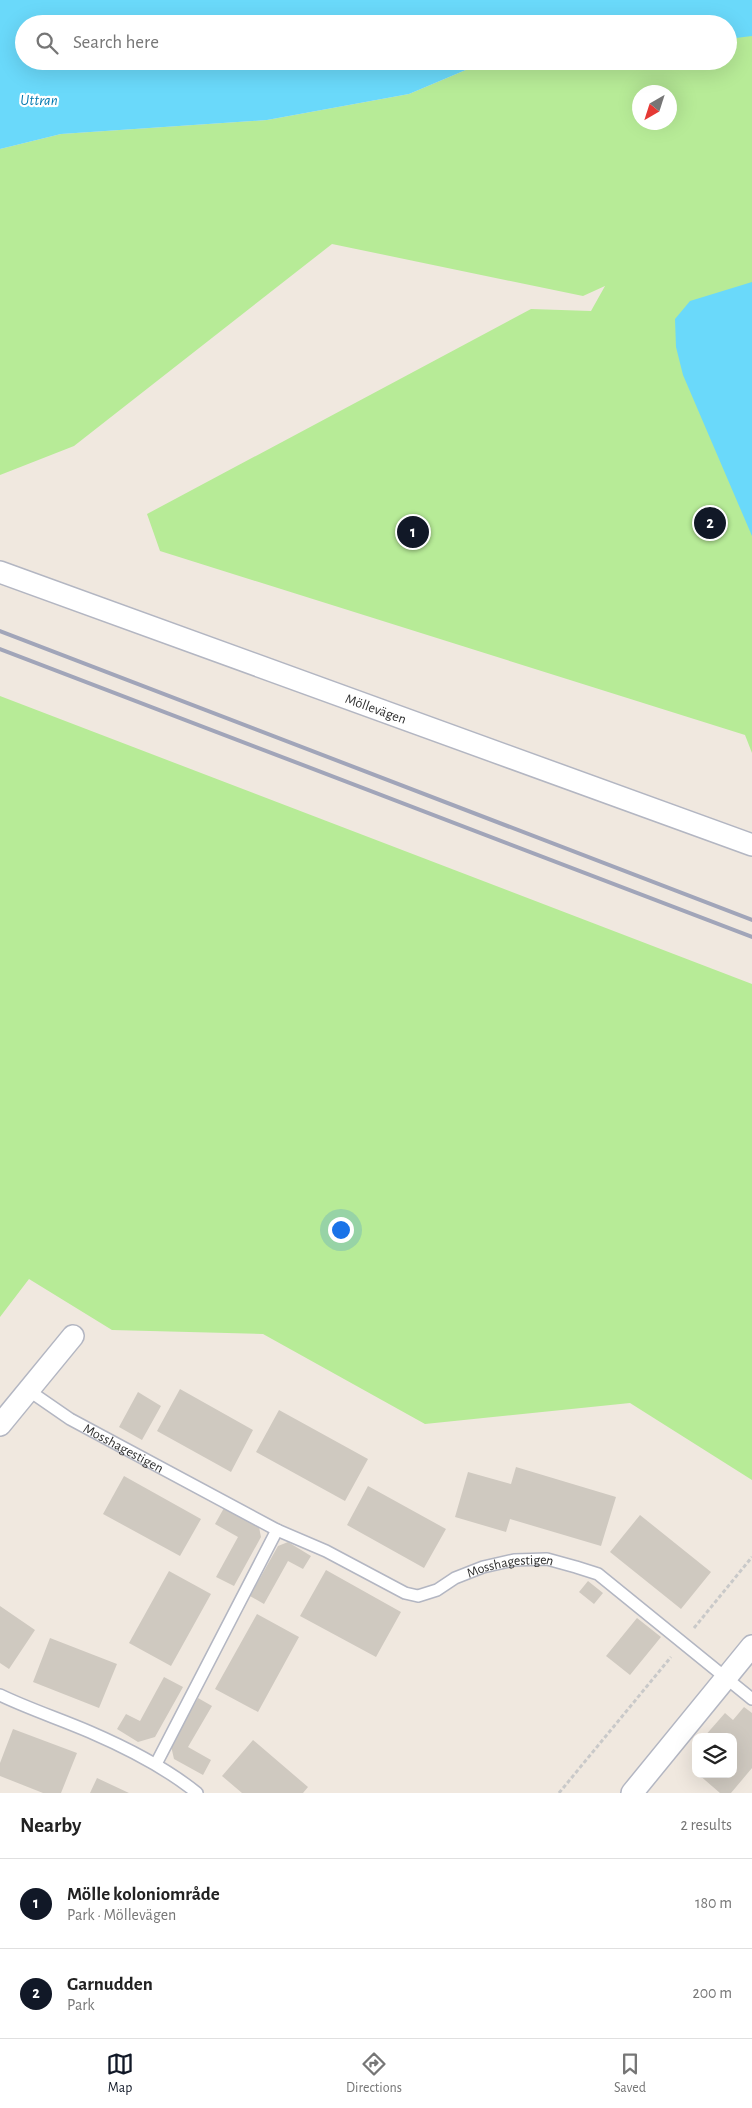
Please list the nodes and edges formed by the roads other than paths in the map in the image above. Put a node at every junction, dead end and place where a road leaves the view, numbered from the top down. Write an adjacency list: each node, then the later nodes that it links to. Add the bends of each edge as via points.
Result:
1 (0, 572): 2 (street, Möllevägen)
2 (752, 845)
3 (73, 1336): 4 (street)
4 (28, 1390): 5 (street); 6 (lane, Mosshagestigen, via 70,1419)
5 (0, 1425)
6 (277, 1530): 8 (lane, Mosshagestigen, via 326,1551 405,1593 418,1596 483,1567 514,1560 547,1559 598,1574); 11 (lane)
7 (752, 1646): 8 (street)
8 (726, 1678): 10 (lane, Mosshagestigen); 13 (street)
9 (0, 1695): 11 (lane, via 91,1732)
10 (752, 1699)
11 (156, 1764): 12 (lane)
12 (197, 1793)
13 (632, 1793)

